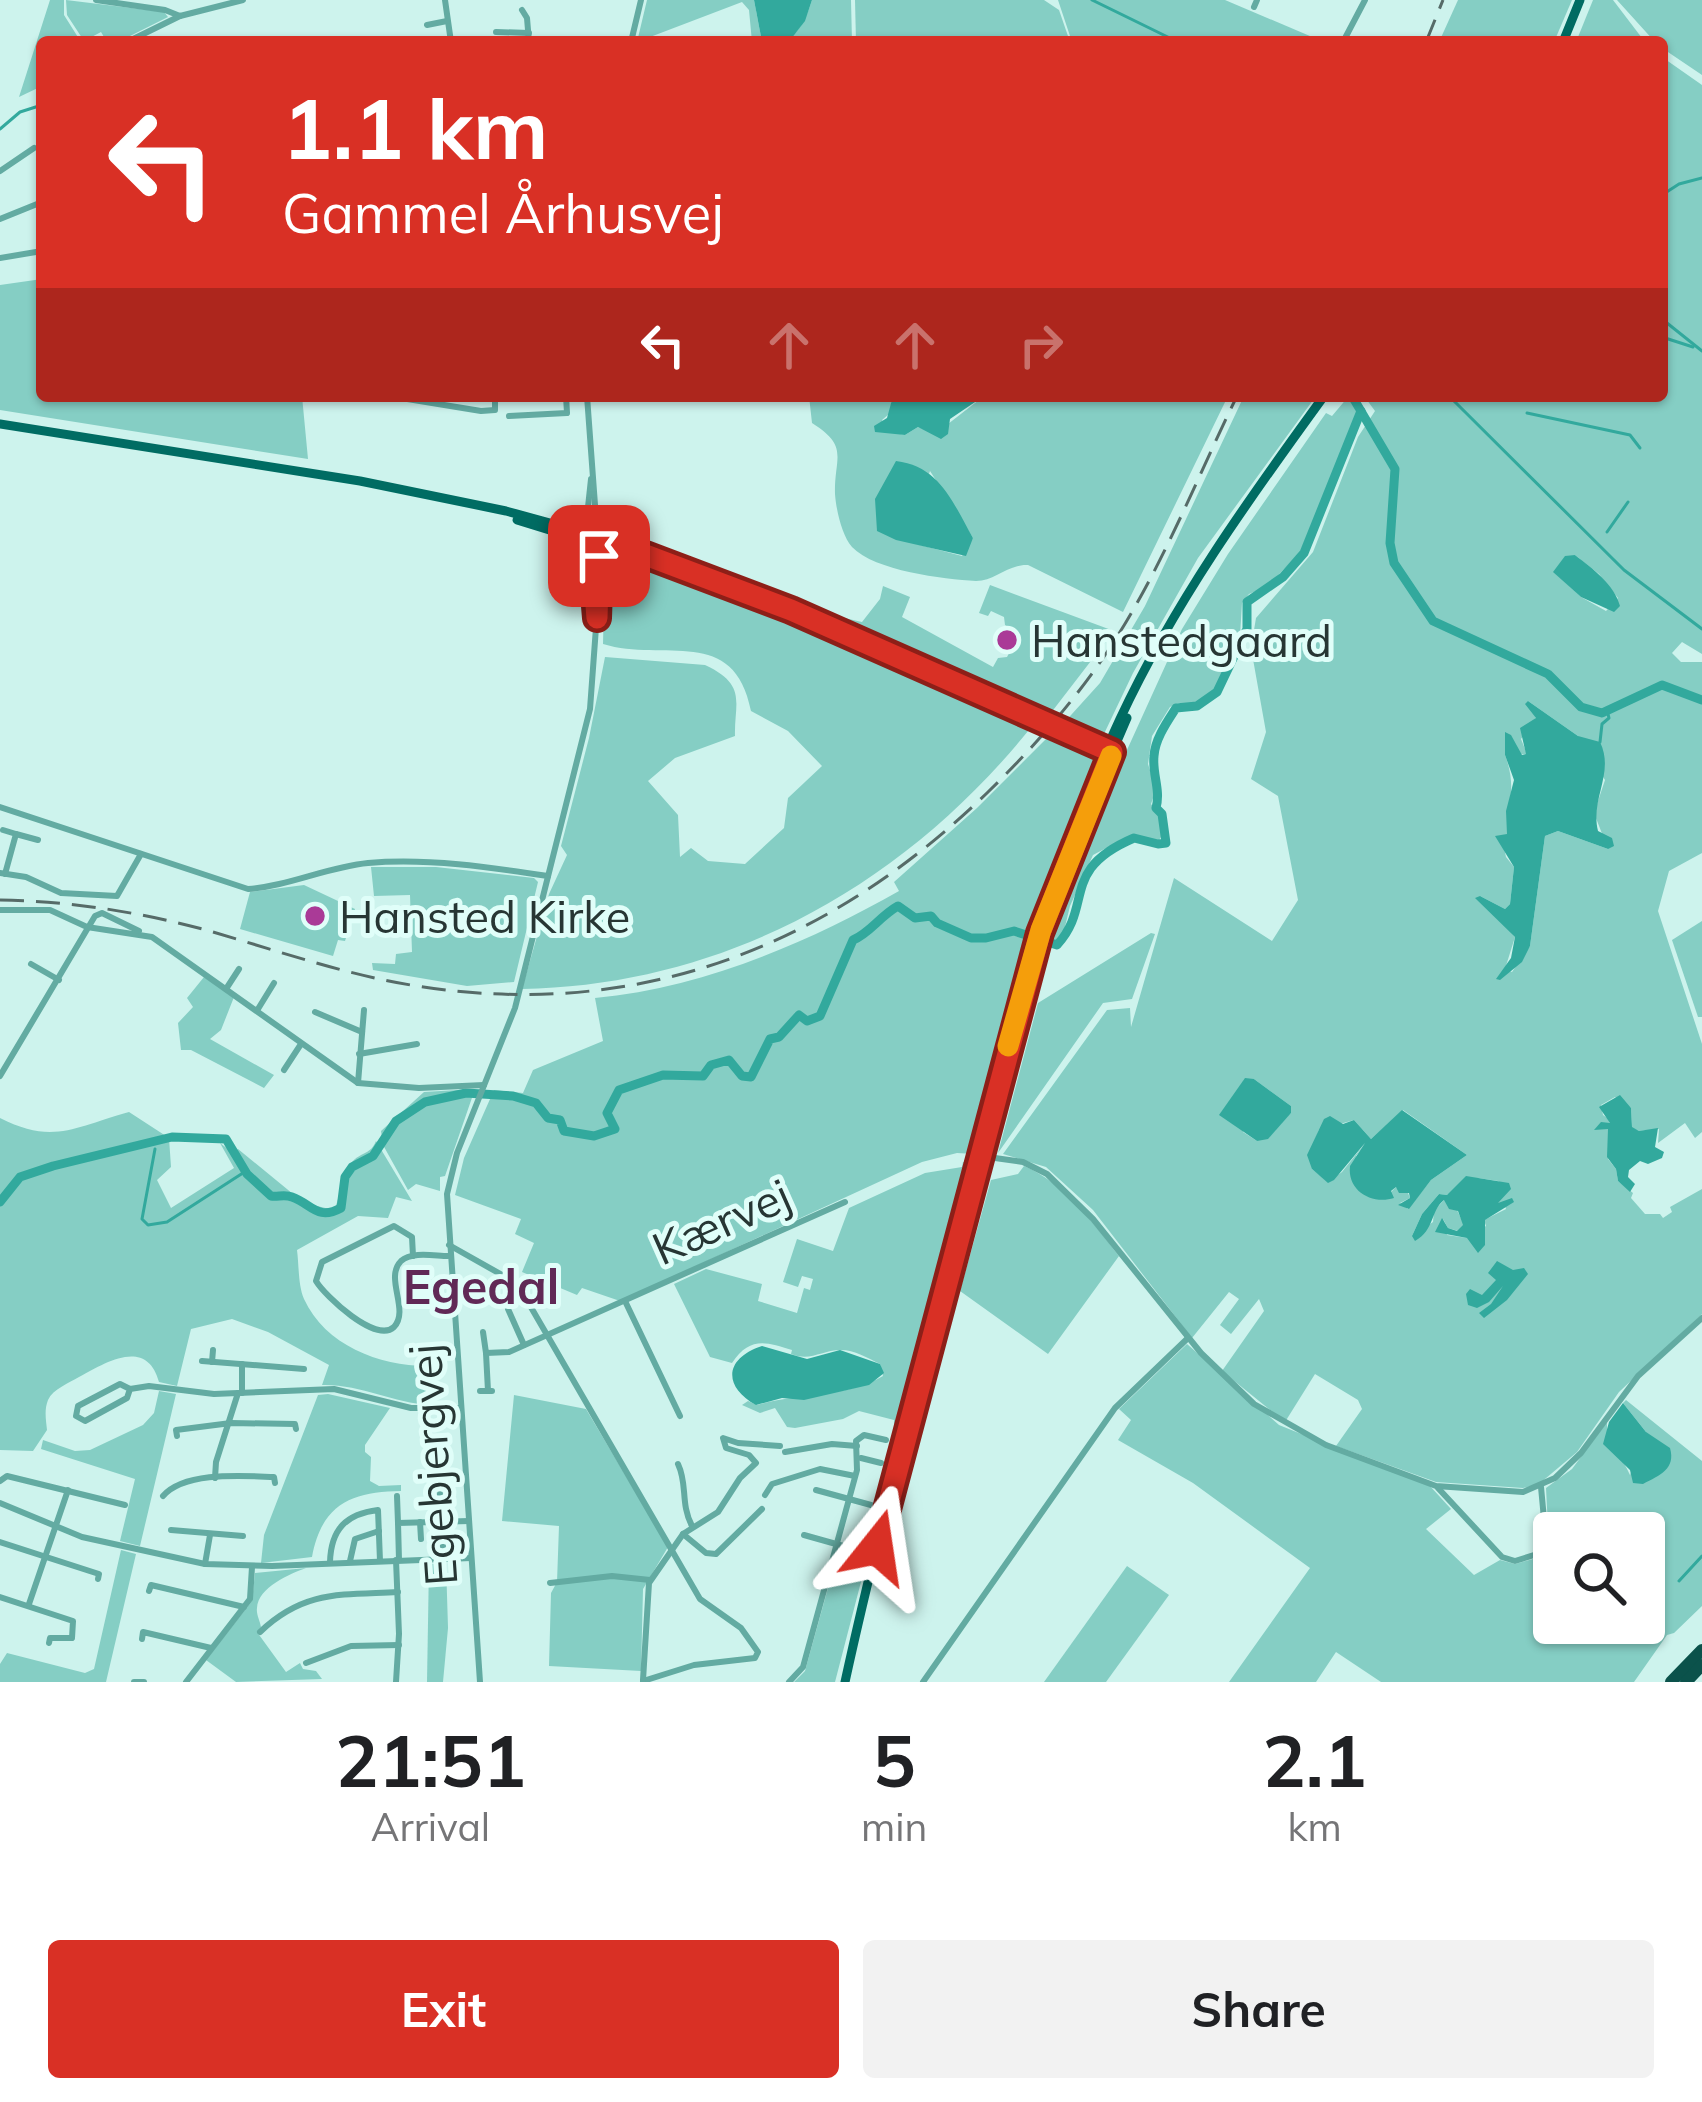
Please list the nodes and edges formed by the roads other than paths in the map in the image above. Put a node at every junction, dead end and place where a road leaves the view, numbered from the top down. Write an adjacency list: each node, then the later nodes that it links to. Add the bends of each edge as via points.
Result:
1 (96, 0): 8 (street)
2 (243, 0): 8 (street)
3 (445, 0): 9 (street)
4 (641, 0): 16 (street)
5 (1365, 0): 17 (street)
6 (1580, 0): 18 (main road)
7 (522, 10): 15 (street)
8 (180, 16): 12 (street)
9 (447, 21): 10 (street); 13 (street)
10 (427, 25)
11 (496, 32): 14 (street)
12 (139, 36)
13 (450, 36)
14 (522, 36)
15 (529, 36)
16 (632, 36)
17 (1346, 36)
18 (1565, 36)
19 (34, 148): 20 (street)
20 (0, 171)
21 (36, 204): 22 (street)
22 (0, 218)
23 (36, 251): 24 (street)
24 (1, 254)
25 (419, 402): 26 (street, via 460,410 495,410)
26 (495, 402)
27 (566, 402): 30 (street, via 567,413)
28 (587, 402): 32 (street, Egebjergvej)
29 (1320, 402): 33 (main road, via 1164,636)
30 (508, 416)
31 (0, 424): 32 (main road, via 339,477)
32 (594, 540): 33 (main road, via 718,581); 40 (street, Egebjergvej, via 590,709)
33 (1109, 751): 157 (main road, via 1040,931)
34 (0, 807): 38 (street)
35 (3, 830): 36 (street)
36 (16, 834): 37 (street); 39 (street)
37 (38, 840)
38 (141, 854): 39 (street, via 117,896 61,893); 40 (street, via 248,889 368,863)
39 (3, 873)
40 (548, 876): 59 (street, Egebjergvej, via 515,1008)
41 (0, 910): 42 (street, via 50,910)
42 (87, 927): 43 (street); 43 (street, via 102,913); 46 (street)
43 (142, 934): 48 (street)
44 (31, 964): 46 (street)
45 (239, 969): 48 (street)
46 (59, 980): 57 (street)
47 (274, 983): 49 (street)
48 (226, 988): 49 (street)
49 (258, 1010): 53 (street)
50 (364, 1010): 52 (street)
51 (315, 1012): 52 (street)
52 (362, 1032): 55 (street)
53 (301, 1044): 56 (street); 58 (street)
54 (417, 1044): 55 (street)
55 (359, 1054): 58 (street)
56 (284, 1070)
57 (0, 1076)
58 (358, 1083): 59 (street)
59 (483, 1088): 62 (street, Egebjergvej, via 450,1173)
60 (995, 1158): 70 (street, via 1047,1174 1094,1219)
61 (844, 1202): 65 (street, Kærvej)
62 (448, 1245): 64 (street, Egebjergvej); 69 (street, via 511,1280)
63 (413, 1256): 63 (street, via 395,1271 399,1316 385,1331 354,1317 316,1281 322,1262 394,1226 412,1237); 64 (street)
64 (449, 1256): 81 (street, Egebjergvej)
65 (625, 1300): 69 (street, Kærvej); 82 (street, Kærvej)
66 (508, 1309): 71 (street)
67 (1702, 1318): 96 (street, via 1629,1386 1581,1454)
68 (483, 1332): 73 (street)
69 (547, 1335): 71 (street, Kærvej); 124 (street)
70 (1189, 1338): 95 (street, via 1283,1424); 158 (street, via 1115,1408)
71 (524, 1346): 73 (street, Kærvej)
72 (213, 1350): 75 (street)
73 (486, 1353): 79 (street)
74 (202, 1361): 75 (street)
75 (212, 1362): 76 (street)
76 (242, 1364): 77 (street); 80 (street)
77 (304, 1369)
78 (130, 1389): 78 (street, via 120,1384 78,1406 76,1416 85,1421); 80 (street)
79 (486, 1391)
80 (240, 1393): 81 (street, via 334,1389 411,1408); 83 (street)
81 (460, 1408): 108 (street, Egebjergvej)
82 (680, 1416)
83 (231, 1423): 84 (street); 85 (street, via 176,1430); 92 (street)
84 (296, 1429)
85 (177, 1436)
86 (886, 1440): 87 (street, via 864,1435)
87 (856, 1446): 88 (street); 112 (street, via 788,1448 724,1437 726,1448 756,1463 718,1513)
88 (860, 1458): 89 (street); 91 (street)
89 (881, 1463)
90 (678, 1464): 112 (street)
91 (855, 1476): 102 (street, via 820,1469 772,1484); 103 (street)
92 (215, 1478): 94 (street); 100 (street, via 170,1487)
93 (0, 1480): 97 (street)
94 (275, 1483)
95 (1436, 1486): 96 (street); 96 (street, via 1498,1555 1515,1561 1547,1551)
96 (1541, 1487)
97 (68, 1490): 105 (street); 113 (street)
98 (816, 1490): 103 (street)
99 (440, 1494): 110 (street)
100 (163, 1496)
101 (397, 1496): 111 (street)
102 (765, 1496)
103 (847, 1498): 106 (street); 122 (street)
104 (0, 1503): 113 (street)
105 (125, 1505)
106 (871, 1505)
107 (762, 1509): 116 (street, via 716,1554)
108 (469, 1521): 110 (street); 127 (street, Egebjergvej)
109 (420, 1522): 110 (street); 111 (street); 120 (street)
110 (441, 1522): 123 (street)
111 (398, 1523): 128 (street)
112 (692, 1526): 116 (street)
113 (55, 1528): 126 (street); 132 (street)
114 (171, 1530): 118 (street)
115 (379, 1531): 129 (street, via 355,1538); 130 (street); 131 (street, via 378,1510 354,1515 332,1538)
116 (682, 1534): 124 (street)
117 (810, 1534): 122 (street)
118 (210, 1535): 119 (street); 132 (street)
119 (243, 1536)
120 (421, 1539)
121 (0, 1542): 126 (street)
122 (836, 1544): 125 (street); 156 (street, via 802,1667)
123 (443, 1548)
124 (673, 1550): 135 (street); 155 (street, via 704,1604 741,1628 758,1655)
125 (861, 1551)
126 (46, 1556): 134 (street); 140 (street)
127 (471, 1558): 128 (street); 154 (street, Egebjergvej)
128 (397, 1560): 130 (street); 138 (street)
129 (350, 1561): 130 (street); 131 (street)
130 (380, 1561)
131 (330, 1562): 133 (street)
132 (205, 1564): 133 (street)
133 (252, 1567): 141 (street)
134 (98, 1579)
135 (650, 1580): 136 (street); 155 (street)
136 (550, 1583)
137 (149, 1591): 141 (street, via 151,1585)
138 (398, 1592): 142 (street, via 310,1598); 145 (street)
139 (0, 1597): 140 (street)
140 (29, 1604): 144 (street, via 73,1621 72,1638)
141 (244, 1607): 146 (street)
142 (260, 1632)
143 (142, 1639): 146 (street, via 143,1632)
144 (49, 1643)
145 (399, 1645): 148 (street, via 351,1646); 153 (street)
146 (211, 1648): 150 (street)
147 (1702, 1651): 159 (highway)
148 (310, 1664)
149 (1702, 1665): 160 (highway)
150 (189, 1681)
151 (134, 1682): 152 (street)
152 (144, 1682)
153 (396, 1682)
154 (480, 1682)
155 (643, 1682)
156 (789, 1682)
157 (842, 1682)
158 (923, 1682)
159 (1671, 1682)
160 (1686, 1682)

